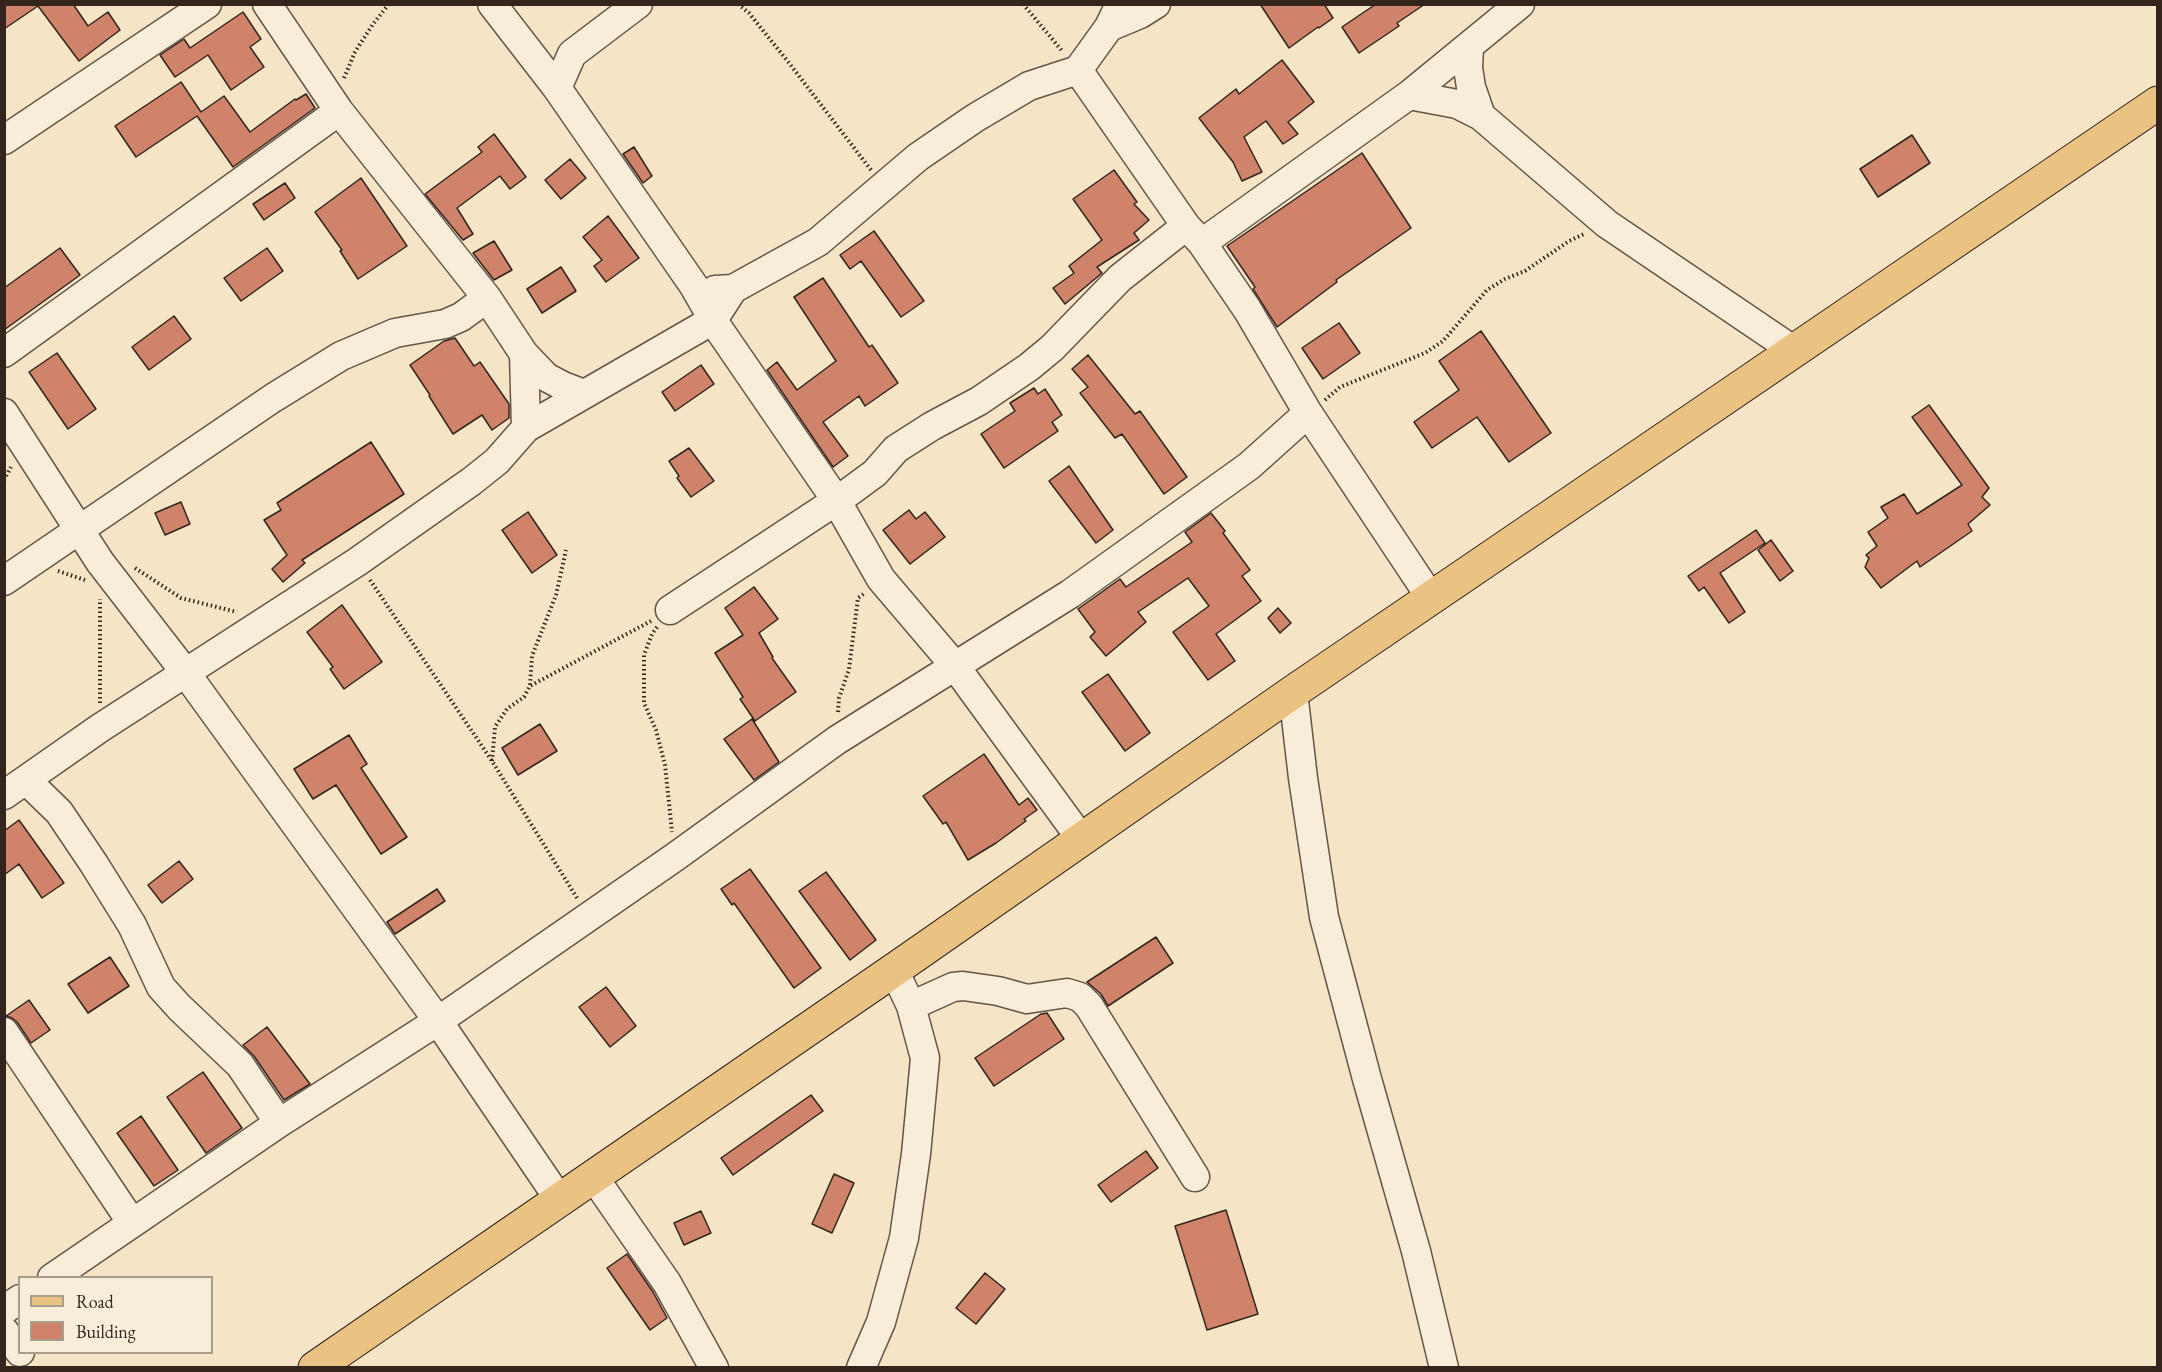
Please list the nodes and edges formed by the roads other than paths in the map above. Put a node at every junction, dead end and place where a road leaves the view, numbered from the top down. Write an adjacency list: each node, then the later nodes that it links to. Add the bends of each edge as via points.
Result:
1 (207, 4): 17 (street)
2 (267, 4): 15 (street)
3 (492, 4): 10 (street)
4 (638, 4): 9 (street)
5 (1156, 4): 7 (street, via 1140,14)
6 (1520, 4): 8 (street)
7 (1114, 16): 11 (street)
8 (1469, 47): 13 (street); 16 (street, via 1471,87)
9 (572, 54): 10 (street); 12 (street)
10 (533, 55): 12 (street)
11 (1078, 70): 18 (street); 20 (street, via 1029,86 946,137 818,242)
12 (557, 88): 19 (street)
13 (1409, 95): 16 (street, via 1456,104); 18 (street)
14 (2157, 103): 23 (main road)
15 (339, 111): 21 (street); 24 (street)
16 (1481, 116): 23 (street, via 1607,224)
17 (4, 140)
18 (1194, 235): 28 (street, via 1247,309); 30 (street, via 1120,278 1029,367 979,401 896,448 875,473)
19 (694, 286): 20 (street, via 719,291); 22 (street)
20 (733, 289): 22 (street)
21 (487, 298): 25 (street); 31 (street, via 445,324 395,333 341,356)
22 (713, 320): 26 (street); 30 (street)
23 (1793, 350): 33 (main road)
24 (4, 353)
25 (524, 354): 26 (street, via 546,377); 29 (street)
26 (584, 394): 29 (street)
27 (4, 413): 31 (street)
28 (1308, 413): 33 (street); 35 (street, via 1249,466 1070,594)
29 (526, 428): 36 (street, via 472,481 357,562)
30 (836, 500): 34 (street); 35 (street, via 881,579)
31 (78, 530): 32 (street); 36 (street, via 100,573)
32 (15, 571)
33 (1431, 598): 37 (main road)
34 (670, 610)
35 (955, 666): 39 (street); 42 (street, via 837,740)
36 (185, 672): 38 (street); 42 (street)
37 (1293, 692): 39 (main road); 59 (street, via 1324,917 1416,1251)
38 (15, 787): 44 (street, via 58,812 132,925 161,987 240,1065)
39 (1082, 840): 40 (main road)
40 (894, 970): 41 (street); 45 (main road)
41 (911, 1006): 46 (street, via 963,986 1027,999 1067,993 1080,997); 58 (street, via 925,1058 916,1154 904,1238 881,1322)
42 (438, 1021): 44 (street); 47 (street)
43 (4, 1032): 48 (street)
44 (279, 1124): 48 (street)
45 (593, 1176): 47 (main road); 57 (street, via 667,1283)
46 (1195, 1177)
47 (559, 1199): 56 (main road)
48 (132, 1223): 49 (street)
49 (55, 1276)
50 (18, 1300): 51 (street)
51 (4, 1310)
52 (4, 1331): 53 (street)
53 (18, 1349)
54 (21, 1354): 55 (street)
55 (30, 1368)
56 (315, 1368)
57 (714, 1368)
58 (861, 1368)
59 (1444, 1368)

